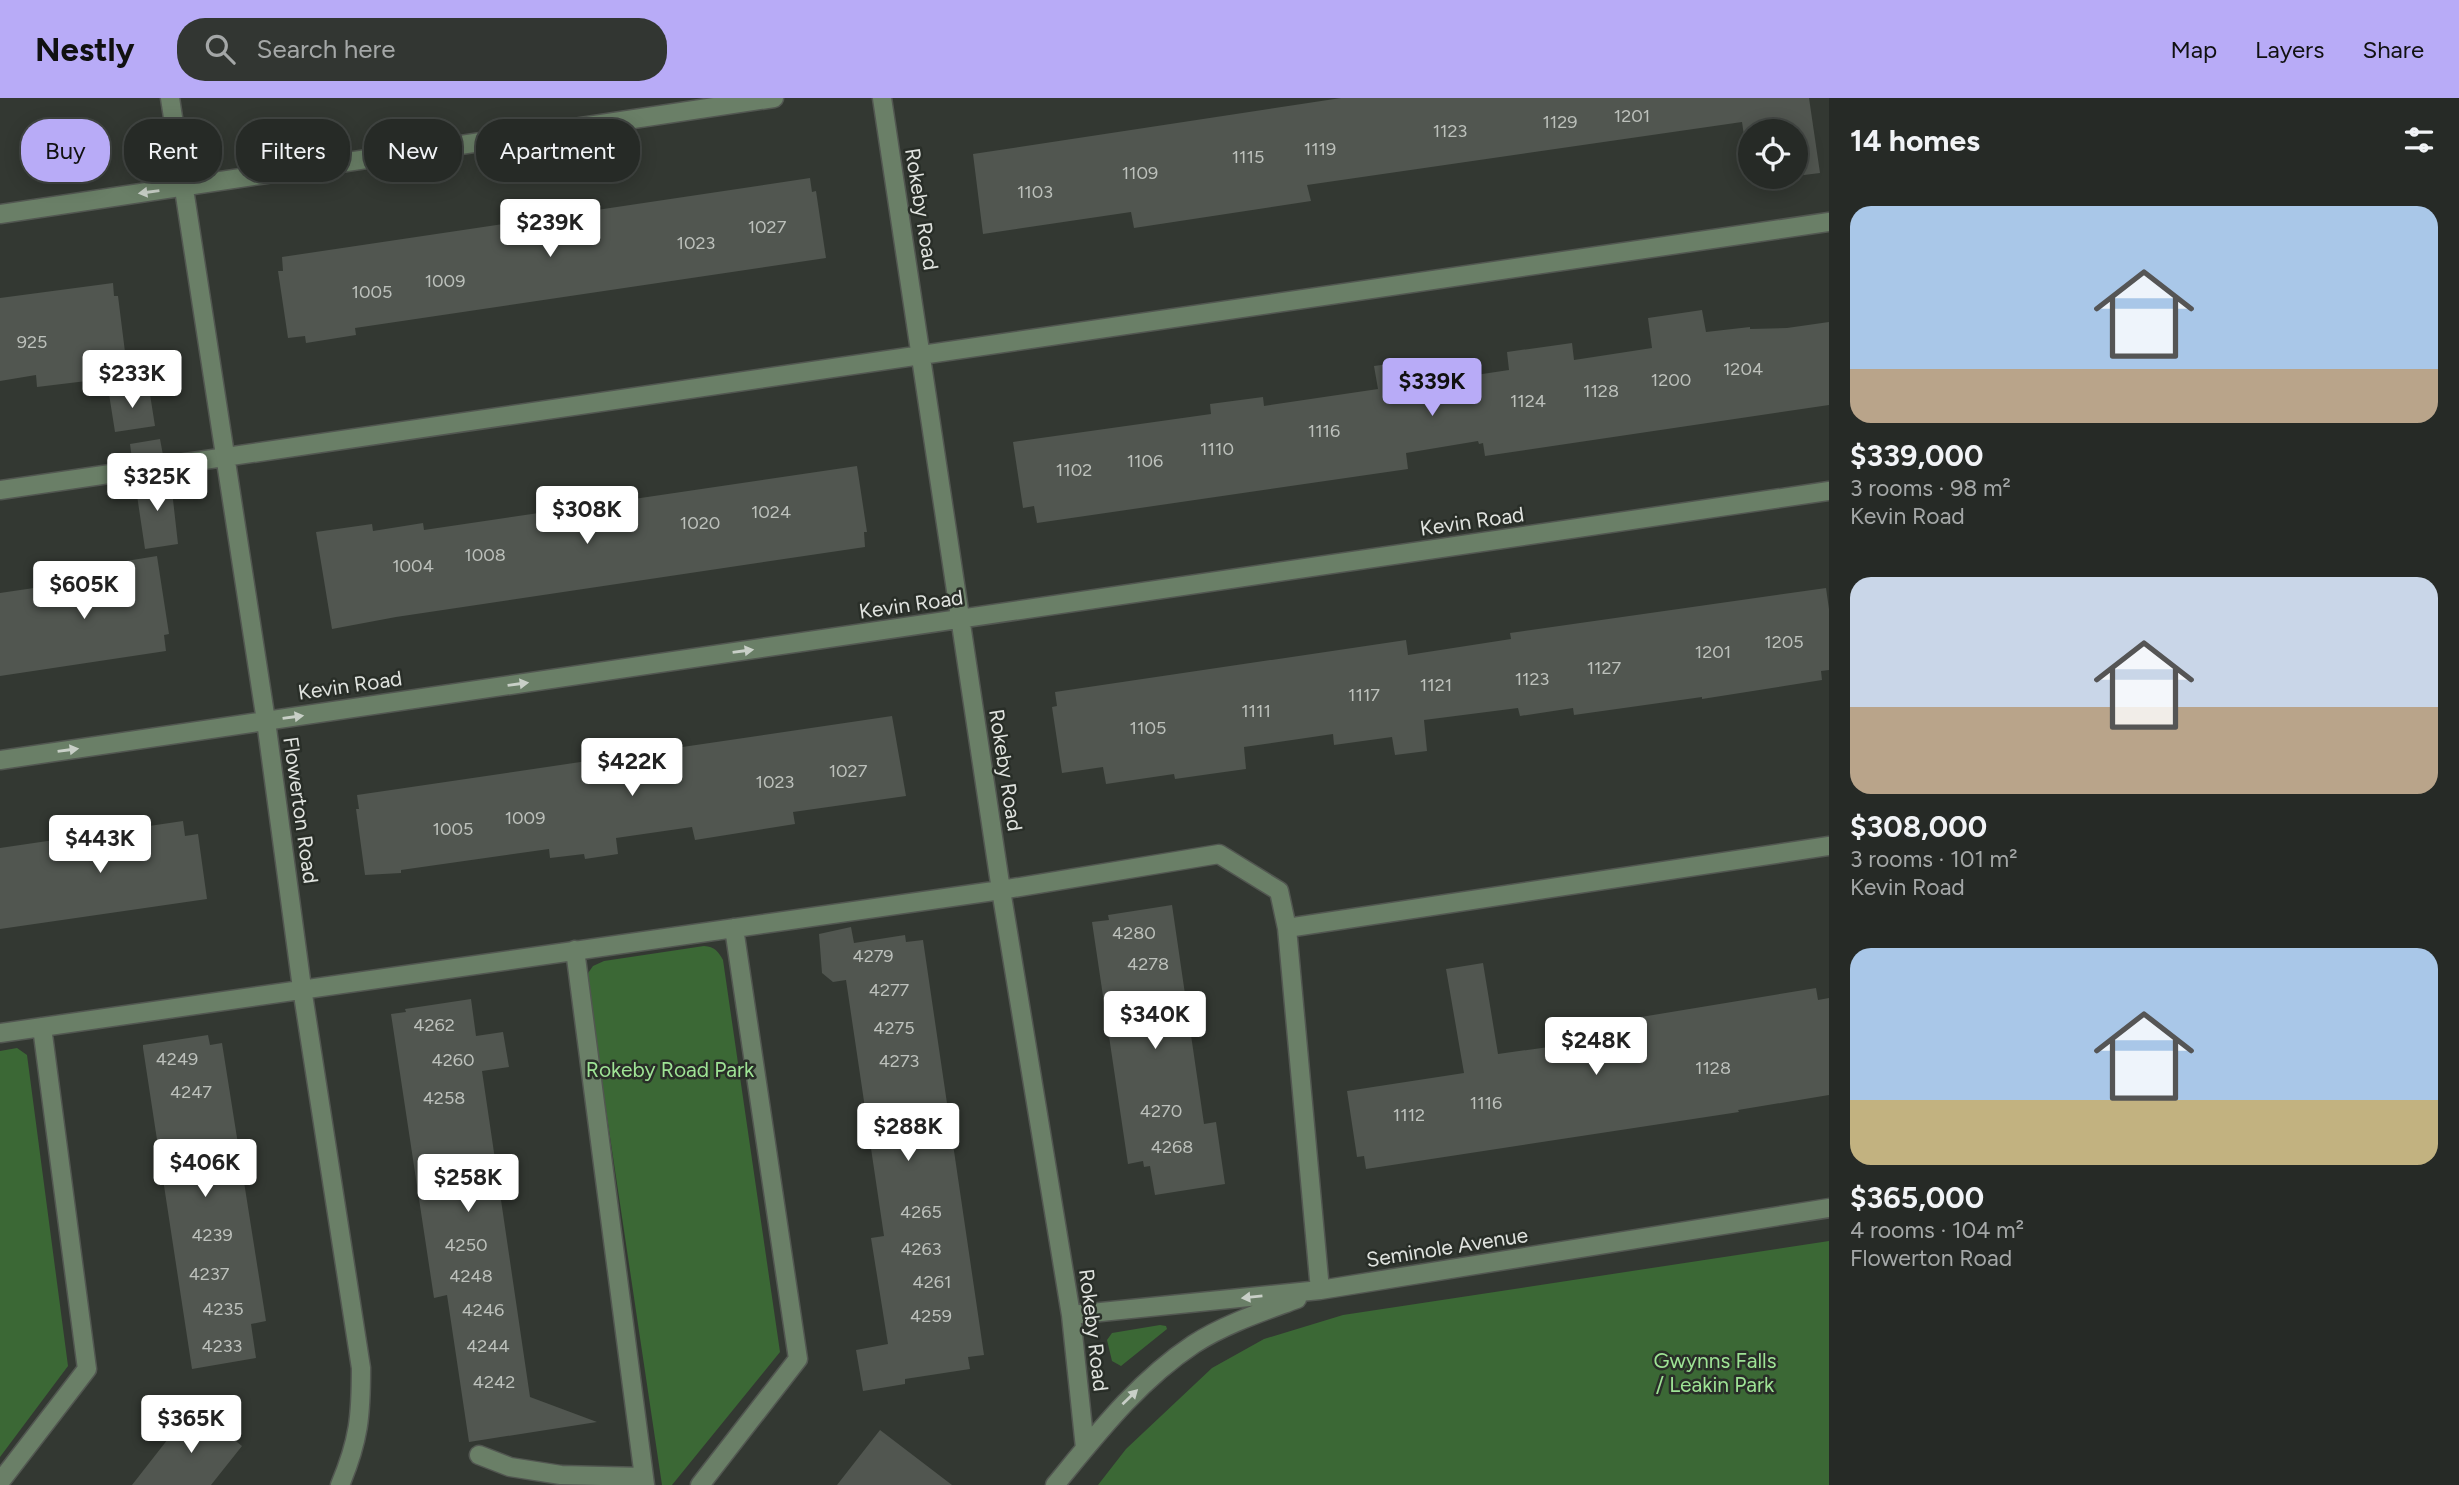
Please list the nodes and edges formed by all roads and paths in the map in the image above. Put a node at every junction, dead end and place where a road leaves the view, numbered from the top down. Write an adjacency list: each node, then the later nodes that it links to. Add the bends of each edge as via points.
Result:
1 (170, 98): 4 (street, Flowerton Road)
2 (774, 98): 4 (street)
3 (882, 98): 7 (street, Rokeby Road)
4 (185, 186): 5 (street, one-way to 5); 8 (street, Flowerton Road)
5 (0, 214)
6 (1829, 222): 7 (street)
7 (920, 355): 8 (street); 11 (street, Rokeby Road)
8 (224, 457): 9 (street); 12 (street, Flowerton Road)
9 (0, 490)
10 (1829, 491): 11 (street, Kevin Road)
11 (960, 620): 12 (street, Kevin Road, one-way to 11); 15 (street, Rokeby Road)
12 (266, 721): 13 (street, Kevin Road, one-way to 12); 19 (street, Flowerton Road)
13 (0, 760)
14 (1829, 846): 17 (street)
15 (1001, 890): 16 (street); 17 (street, via 1219,854 1279,891); 24 (street, Rokeby Road)
16 (734, 928): 18 (street); 30 (street, via 798,1360)
17 (1287, 928): 23 (street)
18 (575, 950): 19 (street); 27 (street)
19 (302, 988): 20 (street); 29 (street, Flowerton Road, via 361,1368 361,1414 354,1451)
20 (42, 1027): 21 (street); 28 (street, via 87,1370)
21 (0, 1033)
22 (1829, 1208): 23 (street, Seminole Avenue)
23 (1320, 1290): 24 (street, Seminole Avenue, one-way to 24); 25 (street, Rokeby Road, one-way to 23, via 1152,1375 1194,1344 1233,1322)
24 (1071, 1315): 25 (street, Rokeby Road)
25 (1085, 1448): 31 (street, Rokeby Road)
26 (479, 1455): 27 (street, via 510,1467)
27 (644, 1481)
28 (0, 1482)
29 (340, 1485)
30 (700, 1485)
31 (1055, 1485)

